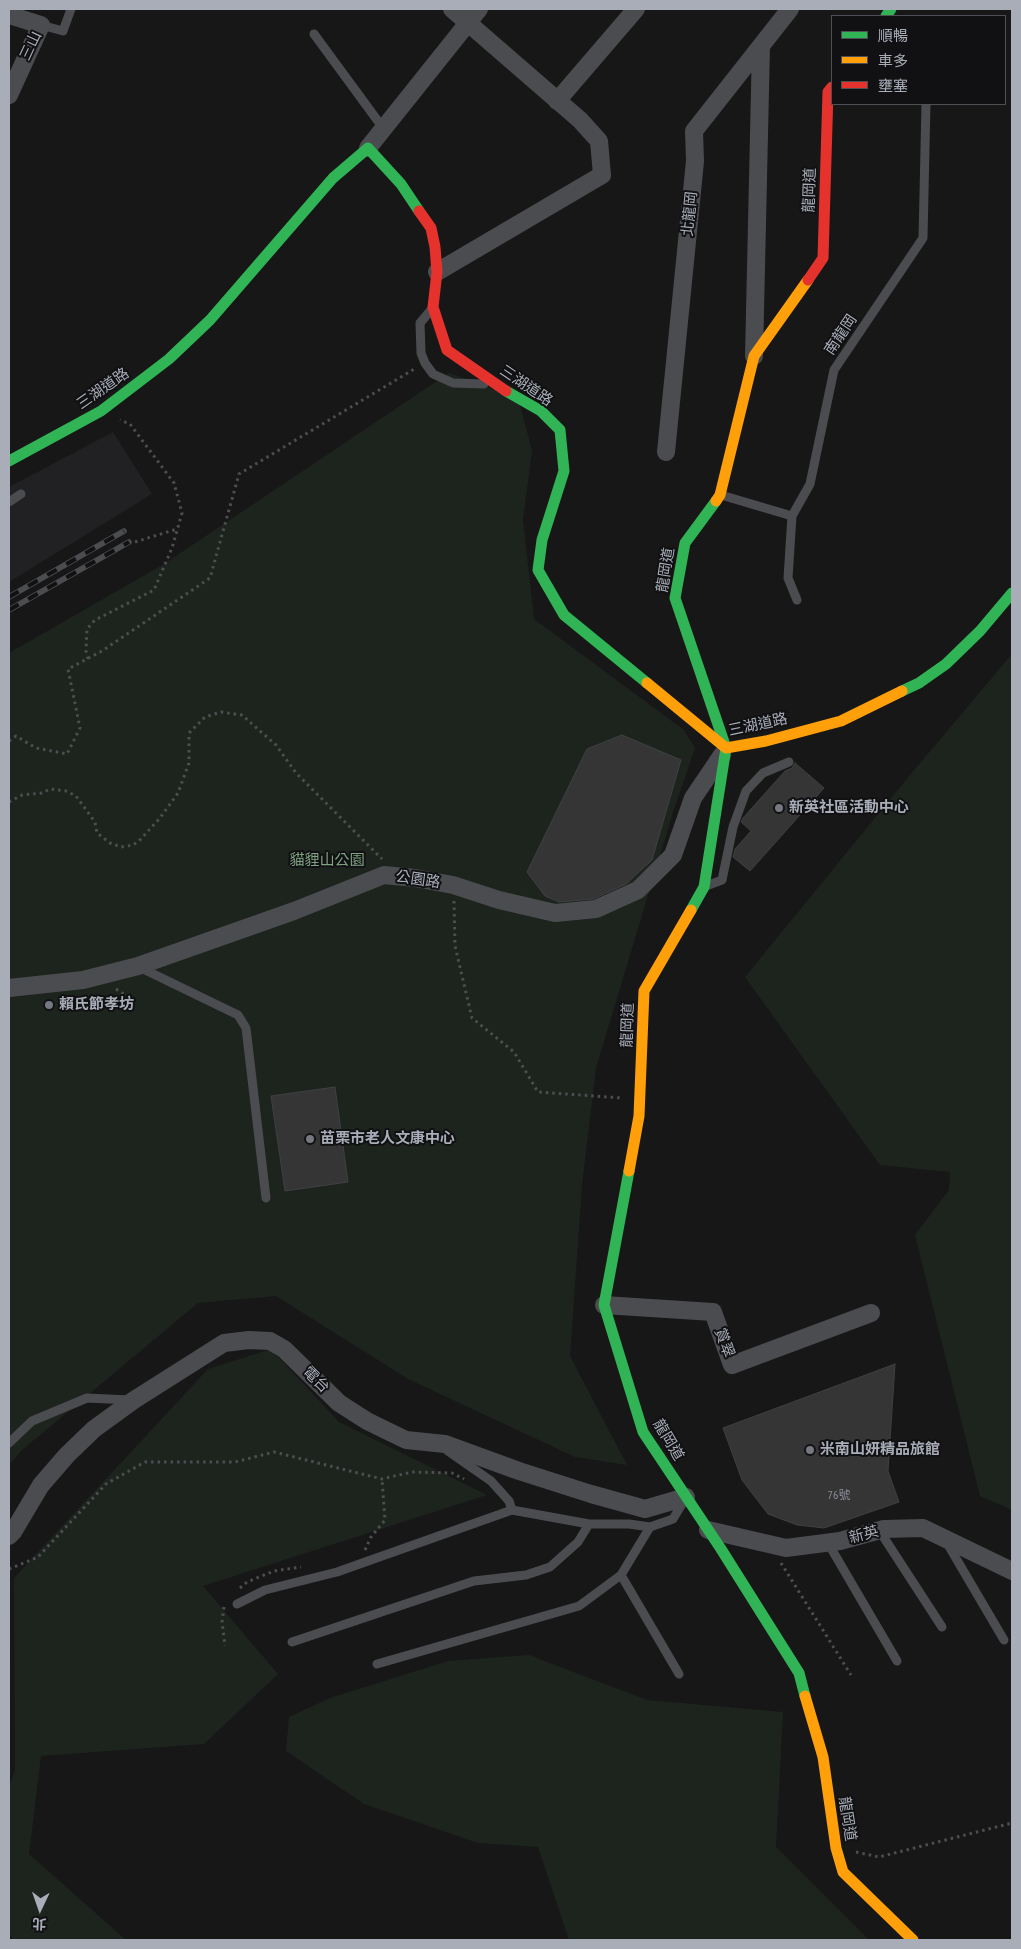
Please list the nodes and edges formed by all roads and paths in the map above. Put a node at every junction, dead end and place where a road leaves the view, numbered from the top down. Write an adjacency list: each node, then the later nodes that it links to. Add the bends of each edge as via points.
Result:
1 (71, 9): 8 (lane, 三山, via 62,31)
2 (452, 9): 7 (street)
3 (479, 9): 7 (street)
4 (636, 9): 13 (street)
5 (790, 9): 10 (street, 北龍岡)
6 (9, 15): 8 (street, 三山)
7 (467, 22): 13 (street); 15 (street)
8 (41, 25): 12 (street, 三山)
9 (314, 34): 15 (lane)
10 (761, 46): 19 (street); 23 (street, 北龍岡, via 694,131 695,161)
11 (831, 88): 19 (street, 龍岡道, via 828,92 823,258)
12 (9, 95)
13 (557, 101): 17 (street, via 599,140 602,175)
14 (926, 105): 28 (lane, 南龍岡, via 923,238 834,370 810,484)
15 (383, 128): 16 (street)
16 (368, 148): 17 (street, 三湖道路, via 401,184 431,228); 22 (street, 三湖道路, via 333,178 210,320 169,358)
17 (436, 272): 18 (street, 三湖道路)
18 (433, 307): 20 (lane, via 420,324 421,352); 21 (street, 三湖道路, via 447,350)
19 (754, 356): 26 (street, 龍岡道)
20 (425, 363): 21 (lane, via 433,374 453,383); 33 (path, via 239,474 210,578)
21 (495, 384): 35 (street, 三湖道路, via 541,411 560,430 564,471 542,540 538,570 564,615)
22 (101, 412): 24 (street, 三湖道路); 29 (path, via 130,424 174,483 182,514)
23 (666, 452)
24 (9, 460)
25 (21, 494): 27 (lane)
26 (720, 495): 28 (lane); 35 (street, 龍岡道, via 685,543 675,598)
27 (9, 502)
28 (792, 516): 32 (lane, via 788,578)
29 (178, 529): 30 (path); 33 (path, via 154,590 95,620 87,629)
30 (135, 542)
31 (1012, 593): 35 (street, 三湖道路, via 946,664 919,683 841,721)
32 (797, 600)
33 (88, 659): 34 (path, via 68,669 80,728 68,754 36,748 16,736)
34 (9, 741)
35 (726, 748): 39 (street, 公園路, via 693,798 674,855 638,890 596,909 555,913); 40 (street, 龍岡道)
36 (789, 762): 40 (lane, via 763,773 746,791 733,827 722,880)
37 (9, 802): 38 (path, via 22,795 50,789 66,790 76,796 95,822 98,833 110,843 121,848 133,845 160,818 178,793 189,763 189,733 205,717 221,712 242,715 276,745 302,779)
38 (386, 863)
39 (453, 885): 41 (street, 公園路, via 384,875 294,911); 45 (path, via 454,946 472,1018 514,1052 538,1092)
40 (704, 887): 45 (street, 龍岡道, via 644,991)
41 (138, 966): 42 (street, 公園路, via 83,980); 46 (lane, via 238,1014 246,1028)
42 (9, 988)
43 (116, 990): 44 (path)
44 (134, 1001)
45 (640, 1099): 47 (street, 龍岡道)
46 (266, 1198)
47 (604, 1305): 48 (street, 賞翠, via 713,1312 732,1365); 54 (street, 龍岡道, via 642,1432)
48 (871, 1313)
49 (134, 1400): 50 (lane, via 87,1398 32,1421); 51 (street, 電台, via 224,1343 270,1342 284,1348 339,1403 366,1421 406,1440); 60 (street, 電台, via 94,1429 67,1455 41,1485)
50 (9, 1443)
51 (445, 1444): 54 (street, 電台, via 528,1474 645,1509); 55 (lane, via 449,1453 491,1481 509,1501)
52 (382, 1479): 53 (path, via 412,1472 452,1473); 64 (path, via 385,1520); 66 (path, via 274,1452 235,1462 145,1462 106,1484 38,1556)
53 (468, 1480)
54 (686, 1497): 57 (lane, via 673,1519); 58 (street, 龍岡道)
55 (512, 1510): 56 (lane); 70 (lane, via 337,1572 265,1590)
56 (589, 1524): 57 (lane); 74 (lane, via 578,1542 550,1566 526,1575 474,1581)
57 (650, 1527): 68 (lane)
58 (708, 1530): 63 (street, 新英); 81 (street, 龍岡道, via 799,1673 823,1757)
59 (879, 1530): 61 (street, 新英, via 923,1528); 62 (street, 新英); 72 (lane)
60 (9, 1536)
61 (945, 1538): 67 (street, 新英); 73 (lane)
62 (828, 1542): 63 (street, 新英); 76 (lane)
63 (780, 1546): 79 (path, via 779,1560)
64 (362, 1556)
65 (302, 1567): 69 (path, via 274,1571)
66 (9, 1569)
67 (1012, 1571)
68 (621, 1575): 77 (lane, via 579,1606); 78 (lane)
69 (236, 1590)
70 (237, 1604)
71 (225, 1606): 75 (path, via 222,1622)
72 (942, 1627)
73 (1004, 1640)
74 (292, 1642)
75 (225, 1646)
76 (897, 1661)
77 (377, 1664)
78 (679, 1674)
79 (850, 1675)
80 (1012, 1823): 81 (path, via 879,1857)
81 (836, 1848): 82 (street, 龍岡道, via 843,1872)
82 (913, 1940)

